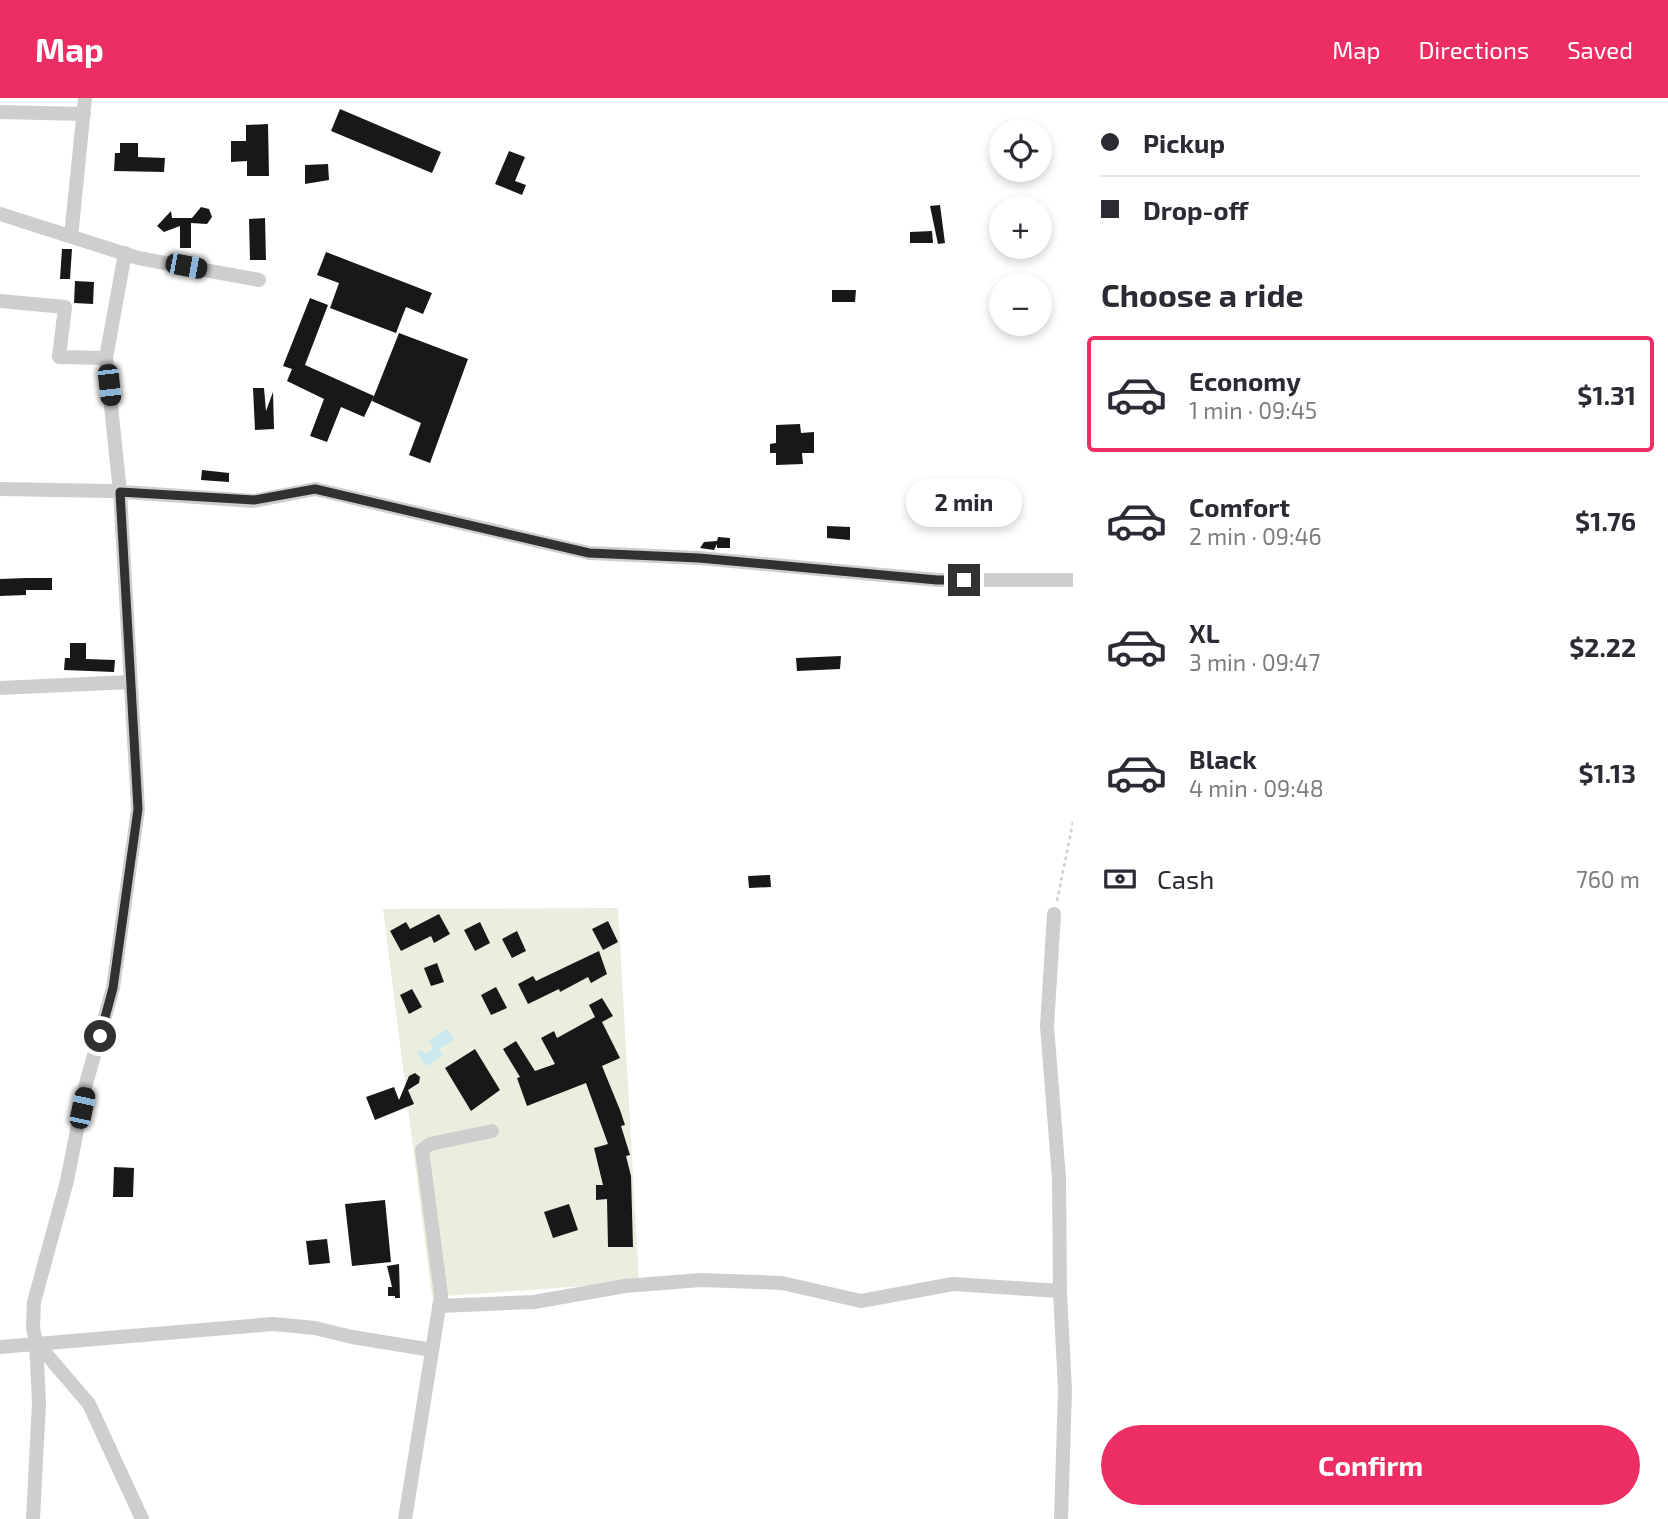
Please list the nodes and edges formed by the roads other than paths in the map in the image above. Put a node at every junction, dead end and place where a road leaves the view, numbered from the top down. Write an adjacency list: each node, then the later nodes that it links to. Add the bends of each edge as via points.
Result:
1 (85, 98): 3 (street)
2 (0, 112): 3 (street)
3 (84, 114): 5 (street)
4 (0, 214): 5 (street)
5 (71, 237): 6 (street)
6 (125, 253): 7 (street); 9 (street)
7 (260, 280)
8 (0, 301): 9 (street, via 65,307 59,357)
9 (106, 358): 11 (street)
10 (0, 489): 11 (street)
11 (120, 492): 12 (street, via 254,500 315,489 589,553 699,558 937,580); 13 (street)
12 (1073, 580)
13 (130, 682): 14 (street); 19 (street, via 138,809 127,899 113,988 34,1302)
14 (0, 688)
15 (1054, 914): 17 (street, via 1048,1026 1059,1178)
16 (492, 1131): 18 (street, via 430,1144 422,1150 439,1271)
17 (1060, 1291): 18 (street, via 953,1284 861,1301 782,1283 701,1280 625,1286 548,1300); 25 (street, via 1065,1390)
18 (439, 1306): 21 (street)
19 (36, 1342): 20 (street); 21 (street, via 272,1324); 22 (street, via 39,1403); 23 (street, via 89,1405)
20 (0, 1347)
21 (432, 1350): 24 (street)
22 (33, 1519)
23 (142, 1519)
24 (405, 1519)
25 (1060, 1519)

